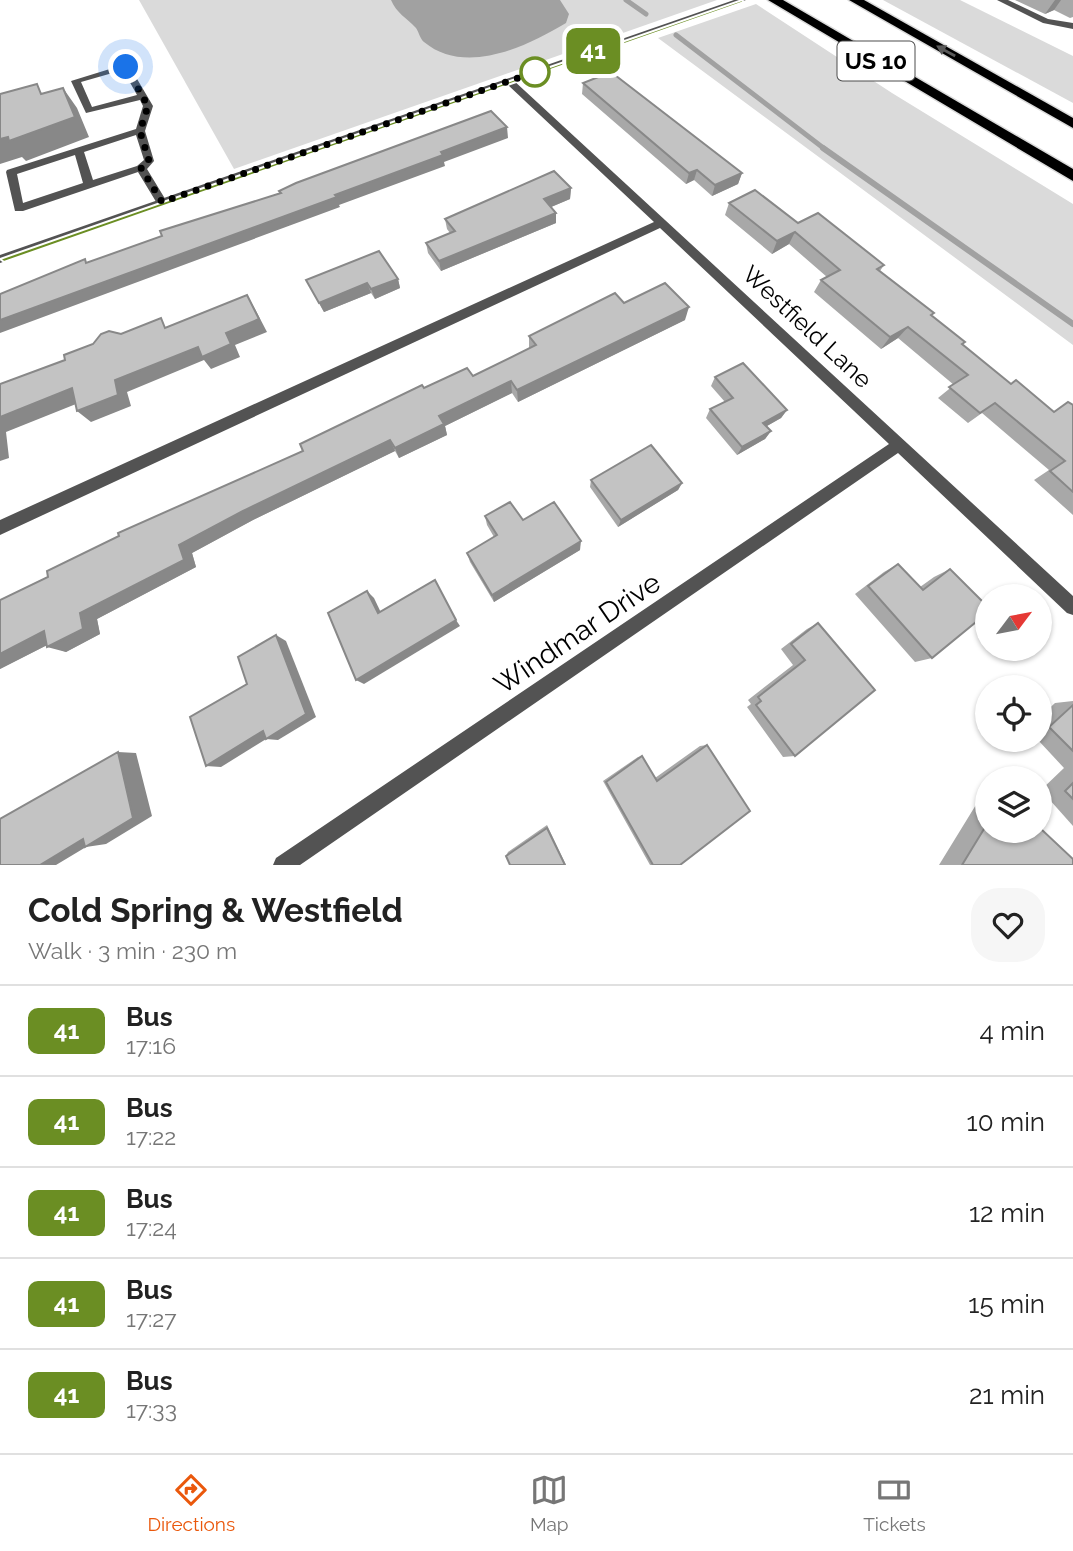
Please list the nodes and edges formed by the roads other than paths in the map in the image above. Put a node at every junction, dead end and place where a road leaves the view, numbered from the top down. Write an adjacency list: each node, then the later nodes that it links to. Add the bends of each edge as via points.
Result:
1 (742, 0): 6 (street)
2 (774, 0): 9 (highway, US 10)
3 (855, 0): 7 (highway, US 10, one-way to 3)
4 (1001, 0): 5 (street, via 1046,21)
5 (1073, 26)
6 (509, 81): 18 (street); 19 (street, Westfield Lane)
7 (1006, 84): 10 (highway); 11 (highway, US 10)
8 (142, 96): 8 (street, via 126,67 76,81 89,111); 12 (street, via 148,106)
9 (953, 106): 15 (highway, US 10); 17 (highway, via 968,123)
10 (1073, 114)
11 (1073, 124)
12 (140, 131): 13 (street); 14 (street, via 149,161)
13 (79, 150): 16 (street); 16 (street, via 11,172 19,208)
14 (141, 168): 16 (street); 18 (street)
15 (1073, 176)
16 (89, 185)
17 (1073, 189)
18 (162, 202): 20 (street)
19 (662, 223): 21 (street, Westfield Lane); 22 (street)
20 (0, 259)
21 (899, 445): 23 (street, Westfield Lane); 24 (street, Windmar Drive)
22 (0, 528)
23 (1073, 607)
24 (284, 865)

